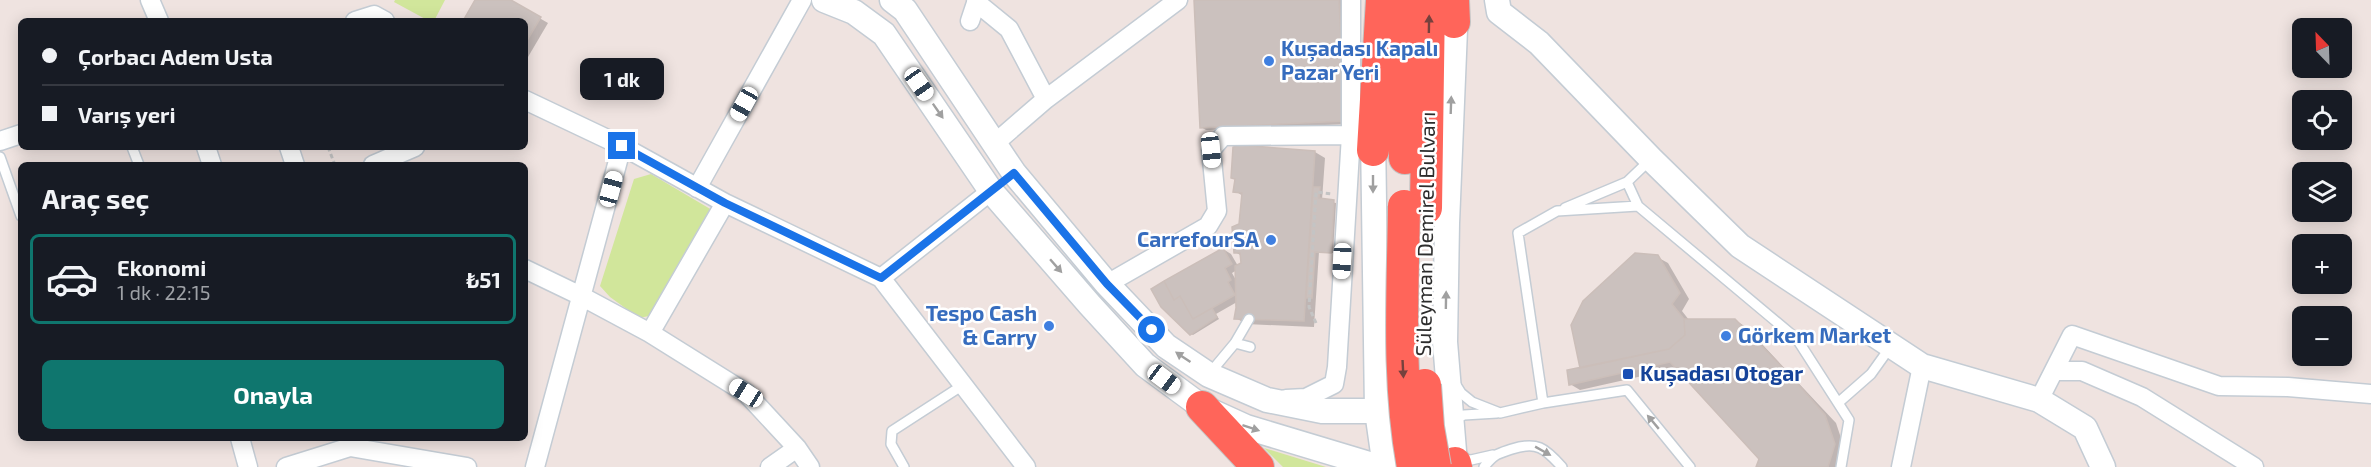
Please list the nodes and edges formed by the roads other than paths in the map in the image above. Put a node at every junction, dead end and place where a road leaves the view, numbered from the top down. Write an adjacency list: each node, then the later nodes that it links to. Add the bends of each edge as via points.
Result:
1 (150, 0): 16 (street)
2 (802, 0): 33 (street)
3 (824, 0): 19 (main road, via 854,12)
4 (846, 0): 19 (main road, via 857,5)
5 (1178, 0): 20 (street)
6 (1351, 0): 24 (street)
7 (1370, 0): 24 (main road)
8 (1382, 0): 24 (highway)
9 (1406, 0): 37 (highway, Süleyman Demirel Bulvarı)
10 (1429, 0): 37 (highway, Süleyman Demirel Bulvarı, one-way to 10)
11 (1497, 0): 29 (main road, via 1499,12 1539,43)
12 (976, 1): 18 (street); 20 (street, via 1009,29)
13 (894, 3): 25 (main road)
14 (1455, 7): 53 (main road, one-way to 14)
15 (379, 12): 17 (street)
16 (158, 18)
17 (363, 18)
18 (970, 21)
19 (884, 34): 34 (main road, one-way to 34)
20 (1046, 99): 25 (street)
21 (528, 101): 26 (street)
22 (18, 135): 23 (street)
23 (0, 141)
24 (1362, 143): 40 (main road, one-way to 40); 44 (street, via 1223,136 1211,150 1217,211 1208,226); 60 (street, via 1334,384 1306,398)
25 (994, 144): 31 (main road)
26 (622, 146): 33 (street); 46 (street)
27 (408, 150): 30 (street)
28 (0, 157): 38 (lane)
29 (1651, 159): 32 (lane); 51 (main road, via 1740,246)
30 (380, 162)
31 (1014, 173): 34 (main road); 44 (main road)
32 (1627, 182): 36 (lane); 39 (lane)
33 (697, 188): 35 (street)
34 (991, 191): 43 (street); 64 (main road, one-way to 64, via 1145,365)
35 (725, 203): 43 (street); 49 (street)
36 (1638, 206): 39 (lane); 63 (lane, via 1797,339)
37 (1415, 207): 74 (highway, Süleyman Demirel Bulvarı, bridge, via 1428,427); 85 (highway, Süleyman Demirel Bulvarı, one-way to 85, bridge, via 1402,347 1406,433)
38 (18, 208)
39 (1557, 211): 62 (lane, via 1518,233)
40 (1374, 221): 41 (lane, via 1365,238); 47 (main road)
41 (1365, 264)
42 (528, 270): 46 (street)
43 (881, 278): 58 (street)
44 (1107, 284): 57 (main road, one-way to 44, via 1167,346)
45 (1364, 284): 47 (lane)
46 (581, 296): 49 (street); 78 (street)
47 (1375, 310): 54 (main road)
48 (1249, 319): 50 (lane)
49 (650, 333): 71 (street, via 746,393)
50 (1235, 343): 52 (lane); 57 (lane)
51 (1891, 346): 55 (main road); 63 (lane, via 1871,374)
52 (1250, 347)
53 (1446, 347): 67 (lane, via 1448,373 1461,393); 68 (main road)
54 (1376, 360): 65 (main road, via 1366,391 1349,401); 66 (main road)
55 (1922, 366): 61 (main road); 89 (street)
56 (2054, 371): 59 (street, via 2072,335 2219,386); 61 (street); 91 (street, via 2082,371 2142,398)
57 (1209, 375): 60 (main road)
58 (963, 384): 81 (lane, via 892,431 891,444); 82 (street)
59 (2371, 394)
60 (1268, 400): 65 (main road)
61 (2039, 400): 90 (main road, via 2085,428)
62 (1543, 403): 67 (lane); 87 (lane, one-way to 62, via 1627,390)
63 (1838, 403): 88 (lane, via 1849,420)
64 (1202, 408): 73 (highway); 83 (main road, one-way to 83, via 1246,427)
65 (1309, 408): 66 (main road)
66 (1377, 411): 68 (main road); 84 (main road)
67 (1500, 413): 68 (lane)
68 (1451, 418): 74 (main road)
69 (241, 441): 75 (street)
70 (380, 444): 76 (street, via 350,447); 77 (street)
71 (797, 448): 79 (street); 80 (street)
72 (1493, 455): 74 (lane); 74 (lane); 86 (lane, one-way to 86, via 1529,444 1548,451)
73 (1252, 465)
74 (1456, 465)
75 (248, 467)
76 (286, 467)
77 (467, 467)
78 (535, 467)
79 (770, 467)
80 (810, 467)
81 (904, 467)
82 (1026, 467)
83 (1379, 467)
84 (1385, 467)
85 (1413, 467)
86 (1562, 467)
87 (1690, 467)
88 (1841, 467)
89 (1901, 467)
90 (2103, 467)
91 (2254, 467)

